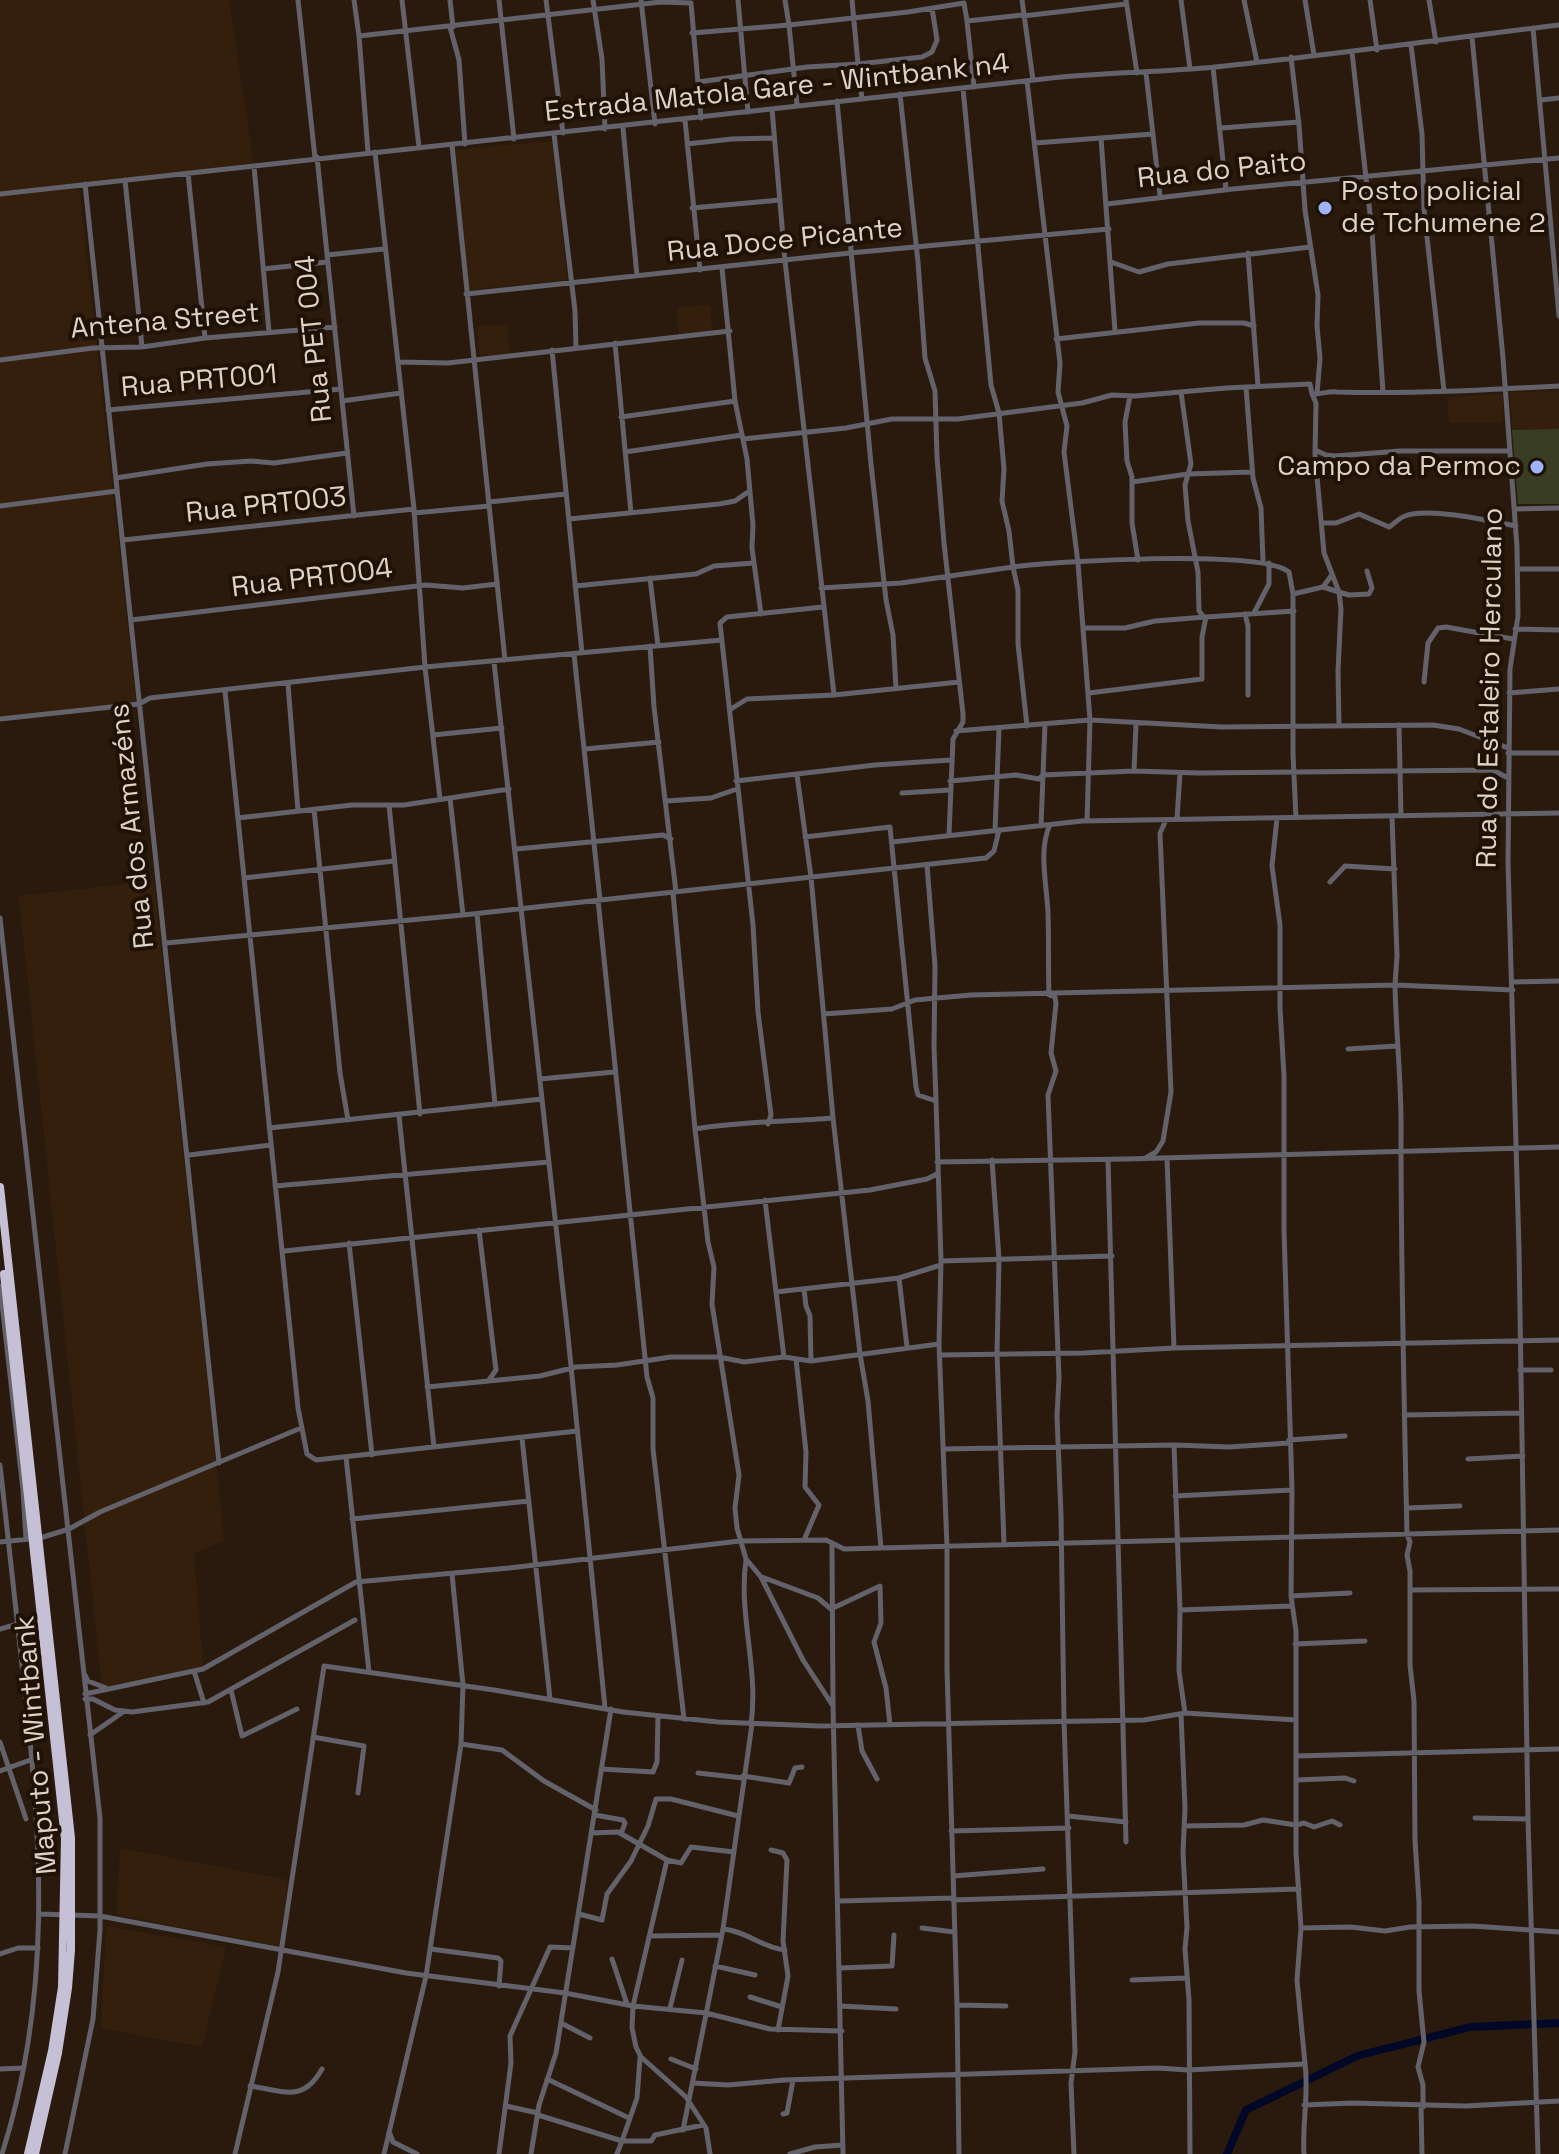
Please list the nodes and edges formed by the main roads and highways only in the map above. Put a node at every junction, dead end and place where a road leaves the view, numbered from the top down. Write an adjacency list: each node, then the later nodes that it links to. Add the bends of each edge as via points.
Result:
1 (0, 1187): 3 (highway, Maputo - Wintbank)
2 (0, 1231): 3 (highway, Maputo - Wintbank)
3 (33, 1539): 4 (highway, Maputo - Wintbank, via 70,1821)
4 (68, 1915): 5 (highway, Maputo - Wintbank, via 56,2027); 6 (highway, Maputo - Wintbank, via 63,2028)
5 (28, 2154)
6 (35, 2154)

